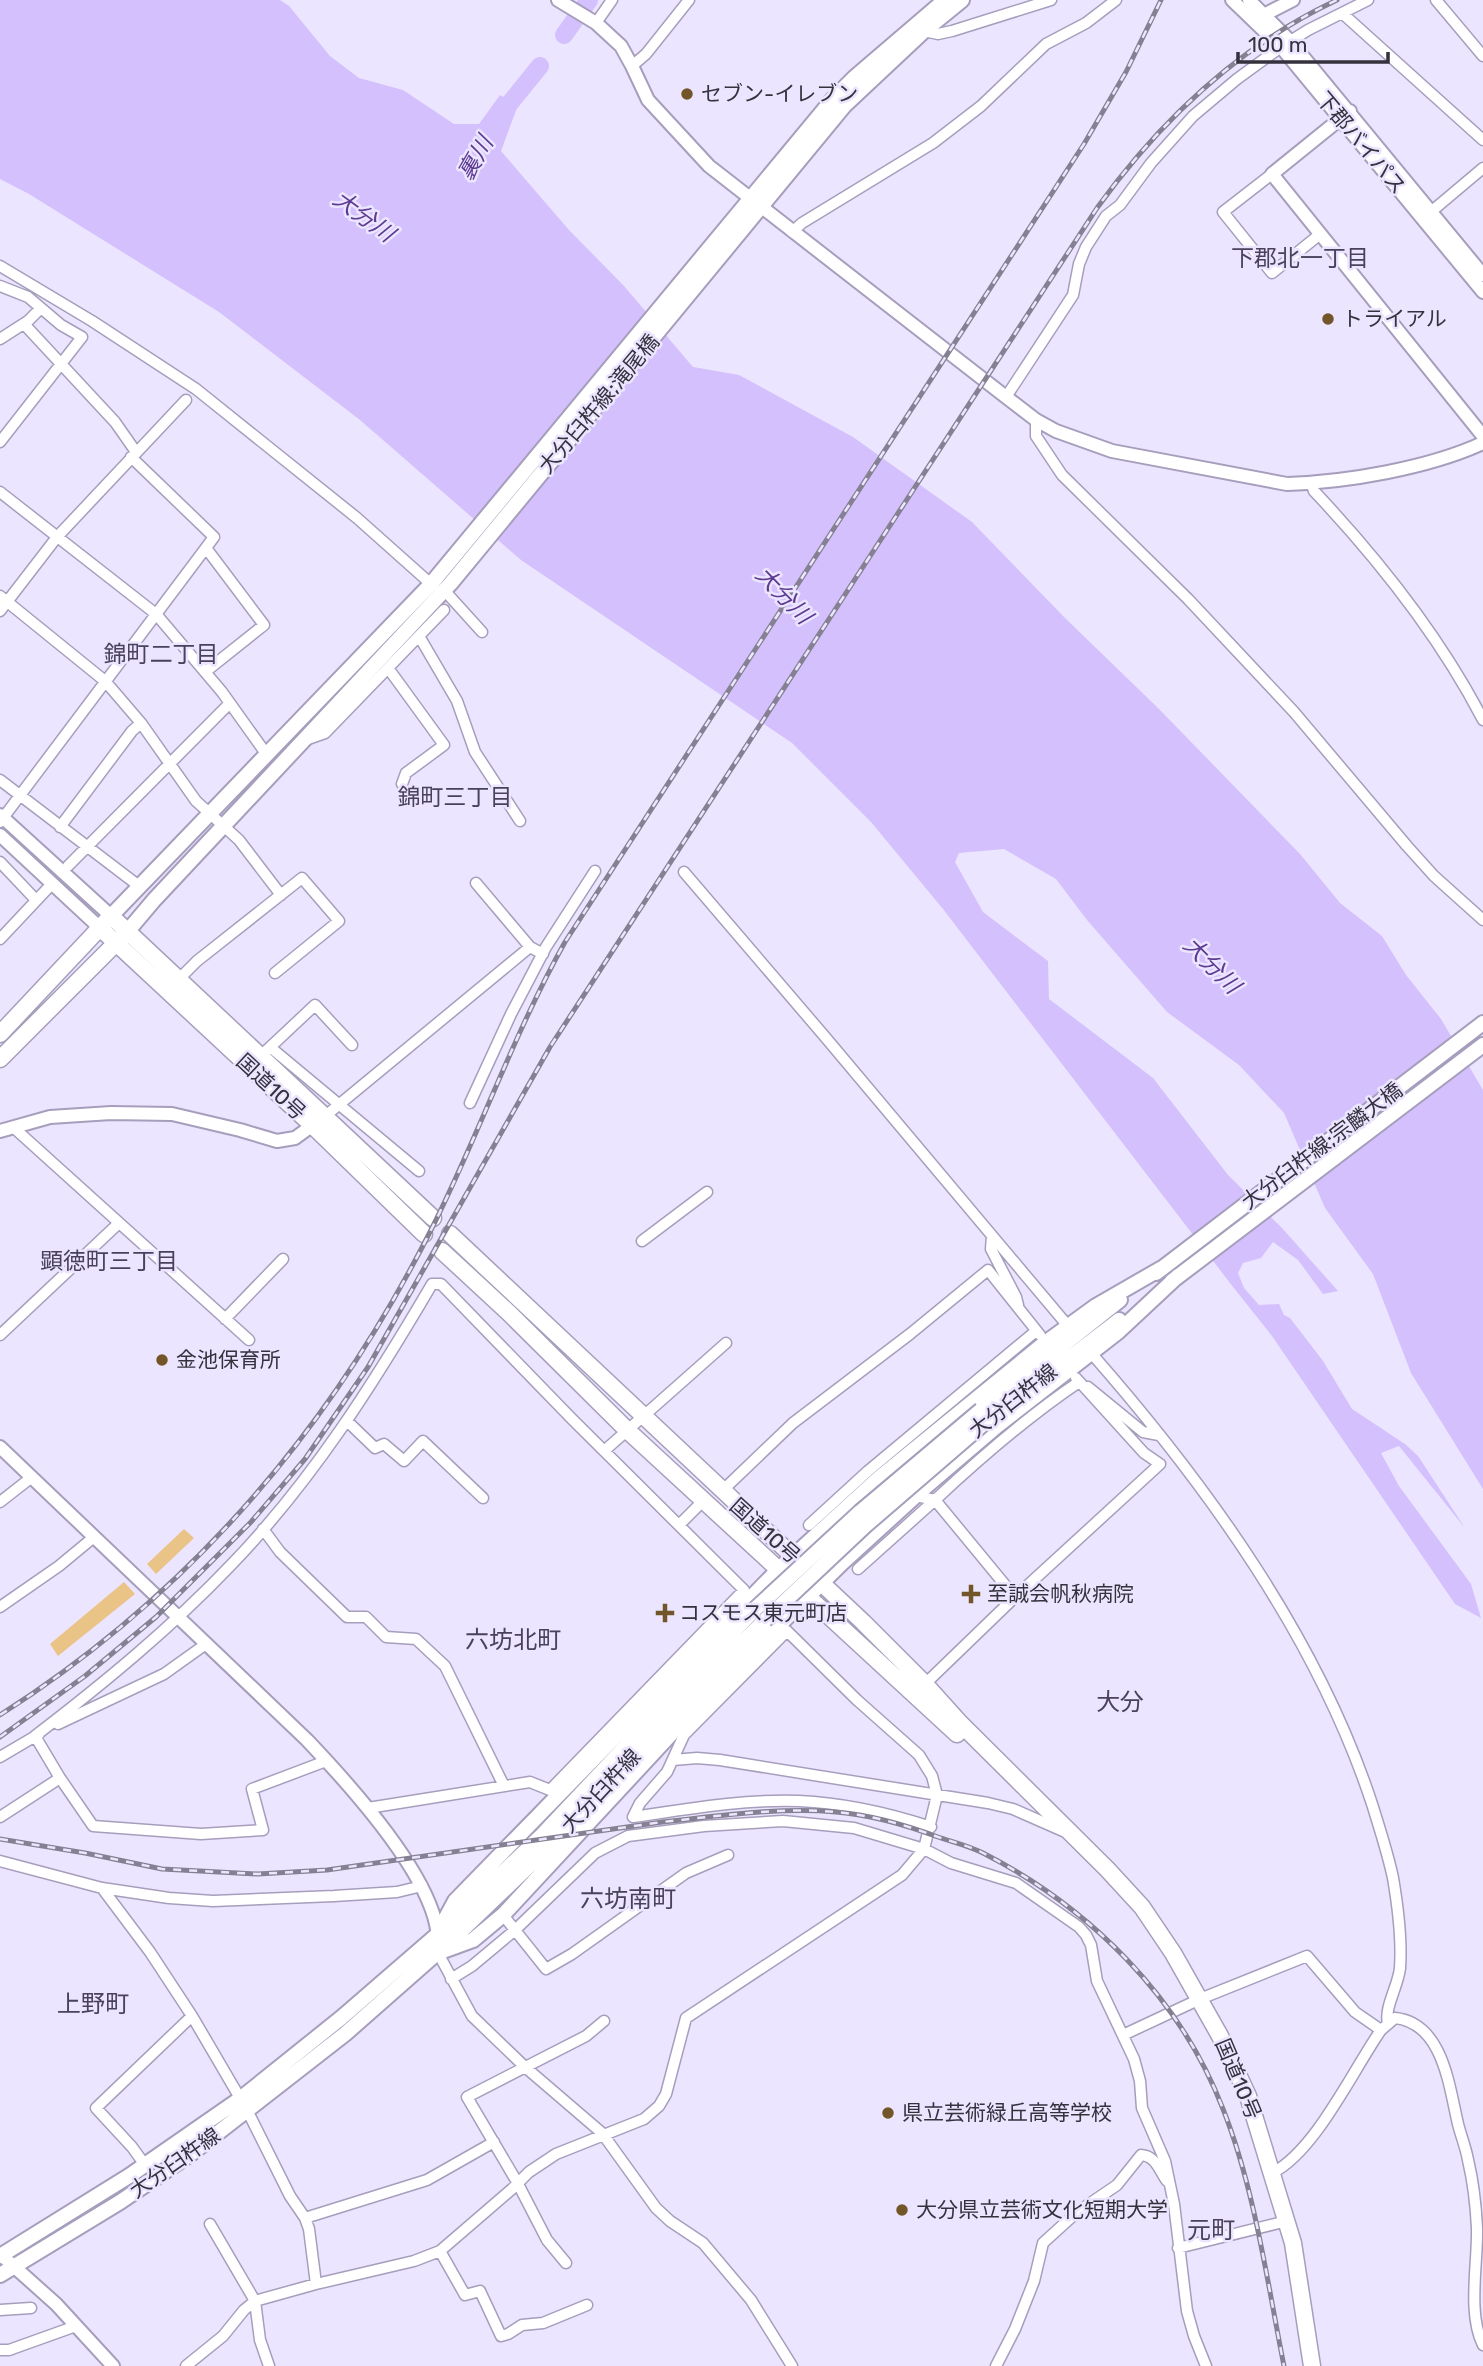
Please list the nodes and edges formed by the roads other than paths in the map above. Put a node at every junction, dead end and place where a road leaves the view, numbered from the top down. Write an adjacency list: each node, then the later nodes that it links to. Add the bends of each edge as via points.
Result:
1 (612, 0): 15 (street)
2 (689, 0): 19 (street)
3 (945, 0): 24 (main road, via 855,77 825,109)
4 (962, 0): 16 (main road)
5 (1051, 0): 16 (street, via 952,31)
6 (1116, 0): 26 (street, via 1086,23 1046,44 941,138)
7 (1232, 0): 14 (street, 下郡バイパス)
8 (1249, 0): 14 (street, 下郡バイパス)
9 (1293, 0): 14 (street)
10 (1368, 0): 13 (street)
11 (1436, 0): 18 (street)
12 (566, 3): 15 (street)
13 (1342, 13): 17 (street); 21 (street)
14 (1259, 17): 17 (street, 下郡バイパス)
15 (596, 23): 19 (street, via 621,46)
16 (924, 32): 24 (main road, via 845,106)
17 (1286, 44): 20 (street, 下郡バイパス); 36 (street, via 1193,116 1106,216 1086,247 1073,295)
18 (1483, 56)
19 (632, 66): 24 (street, via 648,100 709,166)
20 (1345, 115): 23 (street); 25 (street, 下郡バイパス)
21 (1483, 140)
22 (1483, 168): 25 (street)
23 (1272, 174): 27 (street); 27 (street, via 1223,212 1272,273)
24 (756, 202): 26 (street); 47 (main road, 大分臼杵線;滝尾橋)
25 (1427, 215): 29 (street, 下郡バイパス); 31 (street, 下郡バイパス)
26 (792, 232): 36 (street)
27 (1319, 235): 39 (street)
28 (0, 266): 47 (street, via 196,389)
29 (1483, 275)
30 (0, 286): 32 (street)
31 (1483, 292)
32 (41, 307): 33 (street); 35 (street, via 82,337)
33 (24, 324): 34 (street); 35 (street)
34 (0, 339)
35 (61, 364): 40 (street); 42 (street, via 114,422)
36 (1006, 397): 38 (street)
37 (186, 400): 42 (street)
38 (1036, 420): 43 (street, via 1112,451 1257,480); 82 (street, via 1036,436 1062,475 1197,608 1294,712 1406,846)
39 (1483, 436)
40 (0, 442)
41 (1483, 443): 43 (street, via 1432,462)
42 (133, 455): 45 (street); 46 (street, via 214,537)
43 (1311, 483): 58 (street, via 1395,583 1436,640)
44 (0, 492): 45 (street)
45 (57, 537): 48 (street); 51 (street)
46 (206, 548): 51 (street); 55 (street, via 264,625)
47 (441, 583): 52 (street); 60 (main road); 61 (main road)
48 (4, 599): 50 (street); 56 (street)
49 (444, 610): 53 (street)
50 (0, 611)
51 (156, 614): 55 (street); 56 (street)
52 (482, 632)
53 (419, 636): 54 (street); 68 (street, via 457,701 475,752)
54 (388, 668): 60 (street, via 325,733); 64 (street, via 444,745 406,773)
55 (205, 672): 57 (street)
56 (105, 681): 59 (street); 65 (street)
57 (229, 704): 61 (street); 62 (street)
58 (1483, 720)
59 (141, 723): 62 (street); 70 (street)
60 (304, 740): 69 (main road)
61 (267, 755): 66 (main road)
62 (169, 763): 66 (street); 72 (street)
63 (0, 780): 65 (street)
64 (402, 784)
65 (20, 796): 67 (street); 70 (street)
66 (208, 813): 69 (street); 78 (main road)
67 (1, 818): 83 (street)
68 (520, 821)
69 (223, 826): 80 (street); 84 (main road)
70 (60, 827): 72 (street)
71 (0, 835): 83 (street)
72 (87, 848): 74 (street); 78 (street)
73 (0, 862): 81 (street)
74 (68, 866)
75 (595, 871): 87 (street)
76 (684, 872): 107 (street)
77 (476, 883): 86 (street)
78 (139, 886): 83 (main road)
79 (48, 888): 81 (street)
80 (281, 895): 88 (street, via 302,878 339,921); 89 (street)
81 (36, 900): 85 (street)
82 (1483, 920)
83 (105, 922): 84 (highway, 国道10号); 91 (highway)
84 (121, 937): 89 (highway, 国道10号); 95 (highway); 98 (highway, 国道10号)
85 (0, 939)
86 (530, 947): 87 (street); 97 (street)
87 (542, 954): 96 (street)
88 (275, 973)
89 (178, 980): 94 (highway, 国道10号)
90 (1483, 1023): 115 (main road, 大分臼杵線;宗麟大橋, via 1161,1268 1096,1306)
91 (0, 1034)
92 (352, 1045): 94 (street, via 315,1005)
93 (1483, 1045): 111 (main road, 大分臼杵線;宗麟大橋)
94 (265, 1052): 97 (street); 98 (highway, 国道10号)
95 (0, 1059)
96 (470, 1103)
97 (340, 1104): 98 (street); 101 (street)
98 (319, 1121): 99 (street, via 296,1138 276,1141 172,1114 80,1114); 103 (highway, 国道10号); 105 (highway, 国道10号)
99 (13, 1127): 100 (street); 104 (street)
100 (0, 1131)
101 (419, 1171)
102 (707, 1192): 108 (street)
103 (433, 1218)
104 (119, 1223): 113 (street); 114 (street)
105 (424, 1234)
106 (450, 1234): 119 (highway, 国道10号)
107 (992, 1236): 112 (street, via 991,1249); 115 (street)
108 (642, 1241)
109 (442, 1251): 121 (highway, 国道10号)
110 (283, 1259): 113 (street)
111 (1178, 1276): 115 (main road, 大分臼杵線)
112 (1019, 1311): 125 (street, via 1038,1333); 127 (street, via 988,1270 793,1423)
113 (225, 1319): 116 (street)
114 (0, 1335)
115 (1085, 1336): 122 (street); 125 (main road, via 972,1401); 128 (main road, via 997,1426); 144 (main road, 大分臼杵線, bridge, via 985,1414 866,1525)
116 (249, 1340)
117 (726, 1343): 119 (street)
118 (1079, 1382): 122 (street, via 1076,1378 1143,1432); 131 (street, via 977,1461); 142 (street, via 1144,1453 1160,1464)
119 (643, 1415): 121 (street); 127 (highway, 国道10号)
120 (347, 1420): 124 (street, via 432,1284 441,1284); 129 (street, via 375,1448 384,1444 404,1461 423,1441); 135 (street)
121 (627, 1430): 124 (street); 130 (highway, 国道10号)
122 (1159, 1435): 173 (street, via 1231,1532 1287,1621 1362,1775 1393,1878 1398,1918 1399,1970)
123 (0, 1447): 126 (street)
124 (604, 1451): 133 (street)
125 (876, 1473): 134 (street); 137 (main road)
126 (32, 1477): 132 (street); 136 (street)
127 (722, 1491): 137 (highway, 国道10号)
128 (916, 1496): 131 (street); 140 (main road)
129 (483, 1499)
130 (704, 1500): 133 (street); 138 (highway, 国道10号)
131 (935, 1500): 139 (street); 142 (street)
132 (0, 1502)
133 (679, 1525): 149 (street, via 744,1590)
134 (809, 1525)
135 (263, 1529): 145 (street); 154 (street, via 280,1552 347,1617 366,1618 386,1637 416,1640 445,1666)
136 (94, 1537): 143 (street); 145 (street)
137 (794, 1556): 138 (main road); 140 (highway, 国道10号)
138 (779, 1569): 141 (highway, 国道10号); 149 (main road)
139 (858, 1569)
140 (821, 1583): 141 (main road); 147 (highway, 国道10号)
141 (808, 1596): 159 (highway, 国道10号); 165 (main road, via 697,1706)
142 (1015, 1597): 147 (street)
143 (0, 1607)
144 (760, 1615): 167 (main road, 大分臼杵線); 168 (main road, 大分臼杵線, via 551,1845)
145 (178, 1618): 146 (street); 148 (street)
146 (206, 1644): 148 (street, via 164,1674); 152 (street)
147 (925, 1684): 159 (highway, 国道10号)
148 (35, 1736): 150 (street); 153 (street)
149 (594, 1751): 154 (street, via 551,1790 530,1782); 167 (main road, via 455,1901)
150 (0, 1757)
151 (673, 1760): 155 (street, via 720,1760); 155 (street, via 697,1720 788,1631 919,1755); 158 (street, via 633,1817 747,1802 799,1801 857,1807)
152 (327, 1761): 153 (street, via 252,1789 263,1829 230,1833 93,1826); 156 (street)
153 (60, 1778): 157 (street)
154 (503, 1786): 156 (street)
155 (937, 1795): 158 (street); 159 (street, via 1013,1809)
156 (368, 1808): 163 (street)
157 (0, 1817)
158 (931, 1827): 160 (street)
159 (1072, 1835): 170 (highway, 国道10号, via 1142,1908)
160 (924, 1849): 166 (street, via 854,1828 783,1821 628,1836 595,1853); 174 (street, via 951,1863 1016,1883 1079,1927 1091,1945 1097,1980); 177 (street, via 902,1875 686,2018 659,2106 644,2119)
161 (728, 1855): 166 (street, via 686,1873 546,1969)
162 (0, 1861): 164 (street)
163 (422, 1886): 164 (street, via 397,1892 213,1901); 167 (street)
164 (102, 1888): 171 (street)
165 (503, 1915): 166 (street); 168 (main road, via 473,1941)
166 (515, 1930): 169 (street)
167 (438, 1934): 168 (street); 176 (main road, 大分臼杵線)
168 (438, 1953): 169 (street); 176 (main road, 大分臼杵線, via 345,2034)
169 (450, 1979): 175 (street, via 472,2016)
170 (1200, 1999): 173 (street, via 1307,1956 1355,2012); 174 (street); 180 (highway, 国道10号, via 1248,2096)
171 (192, 2016): 176 (street); 179 (street, via 96,2108)
172 (604, 2021): 175 (street, via 586,2036)
173 (1384, 2027): 180 (street, via 1314,2132 1286,2166); 198 (street, via 1395,2018 1409,2019 1423,2030 1439,2052 1450,2084 1477,2227 1476,2309)
174 (1123, 2035): 182 (street, via 1137,2069 1142,2108)
175 (525, 2067): 177 (street); 178 (street, via 467,2097)
176 (244, 2105): 179 (main road, 大分臼杵線); 183 (street); 190 (main road, 大分臼杵線, via 192,2153)
177 (602, 2133): 181 (street, via 556,2154); 203 (street, via 656,2208 703,2243 751,2300)
178 (494, 2142): 181 (street); 183 (street, via 426,2180)
179 (145, 2165): 188 (main road, 大分臼杵線)
180 (1272, 2172): 184 (highway, 国道10号)
181 (517, 2182): 187 (street); 189 (street, via 547,2240)
182 (1170, 2183): 186 (street); 204 (street, via 1154,2161 1141,2155 1116,2185 1042,2243 1034,2281)
183 (305, 2218): 192 (street)
184 (1287, 2221): 186 (street); 206 (highway, 国道10号)
185 (209, 2224): 193 (street)
186 (1178, 2248): 205 (street, via 1189,2318)
187 (440, 2251): 192 (street); 194 (street, via 465,2295 480,2291 501,2336)
188 (1, 2255): 190 (street)
189 (566, 2263)
190 (14, 2266): 191 (main road, 大分臼杵線); 197 (street)
191 (0, 2275)
192 (316, 2284): 193 (street)
193 (255, 2301): 201 (street); 202 (street)
194 (587, 2305)
195 (31, 2308): 196 (street)
196 (0, 2310)
197 (76, 2326): 199 (street); 200 (street)
198 (1483, 2345)
199 (0, 2350)
200 (113, 2366)
201 (186, 2366)
202 (269, 2366)
203 (792, 2366)
204 (996, 2366)
205 (1206, 2366)
206 (1312, 2366)

